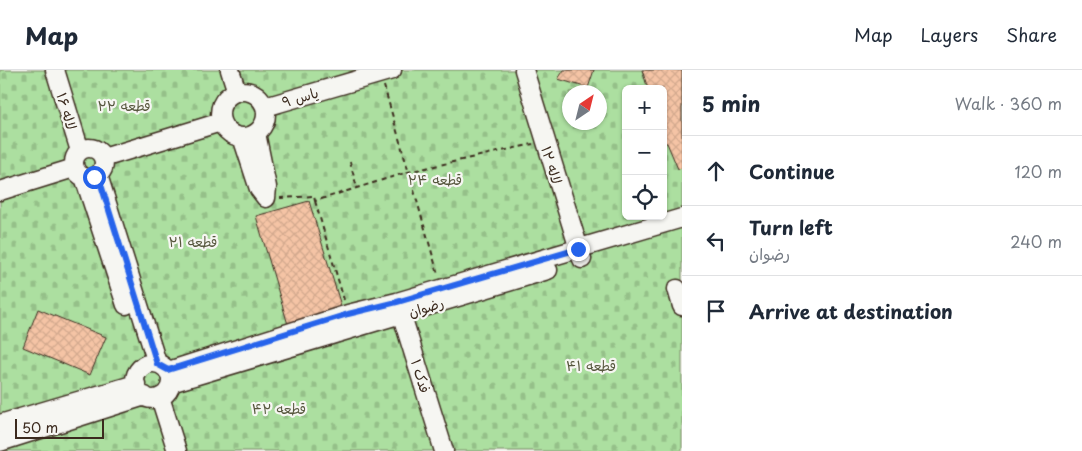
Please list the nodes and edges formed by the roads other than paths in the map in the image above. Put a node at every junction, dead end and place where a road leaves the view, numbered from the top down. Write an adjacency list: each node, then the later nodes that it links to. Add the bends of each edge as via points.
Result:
1 (55, 70): 10 (lane, لاله ۱۶)
2 (65, 70): 10 (lane, لاله ۱۶)
3 (230, 70): 6 (lane)
4 (524, 70): 15 (lane, لاله ۱۲)
5 (386, 72): 7 (lane, یاس ۹)
6 (236, 92): 7 (lane, via 250,92); 8 (lane, via 221,107)
7 (265, 107): 9 (lane, via 265,121)
8 (221, 122): 9 (lane, via 229,133); 10 (lane)
9 (249, 135): 12 (lane, via 259,189)
10 (88, 163): 11 (lane); 20 (lane, لاله ۱۶)
11 (0, 190)
12 (266, 198)
13 (682, 218): 15 (lane, رضوان)
14 (682, 230): 15 (lane, رضوان)
15 (580, 255): 18 (lane, رضوان); 18 (lane, رضوان, via 443,288)
16 (677, 289): 17 (lane)
17 (682, 306)
18 (399, 308): 19 (lane, رضوان); 19 (lane, رضوان, via 348,314); 24 (lane, فدک ۱)
19 (306, 335): 20 (lane, رضوان)
20 (154, 380): 21 (lane, رضوان); 22 (lane, رضوان); 23 (lane, لاله ۱۶)
21 (0, 424)
22 (0, 442)
23 (177, 451)
24 (444, 451)

